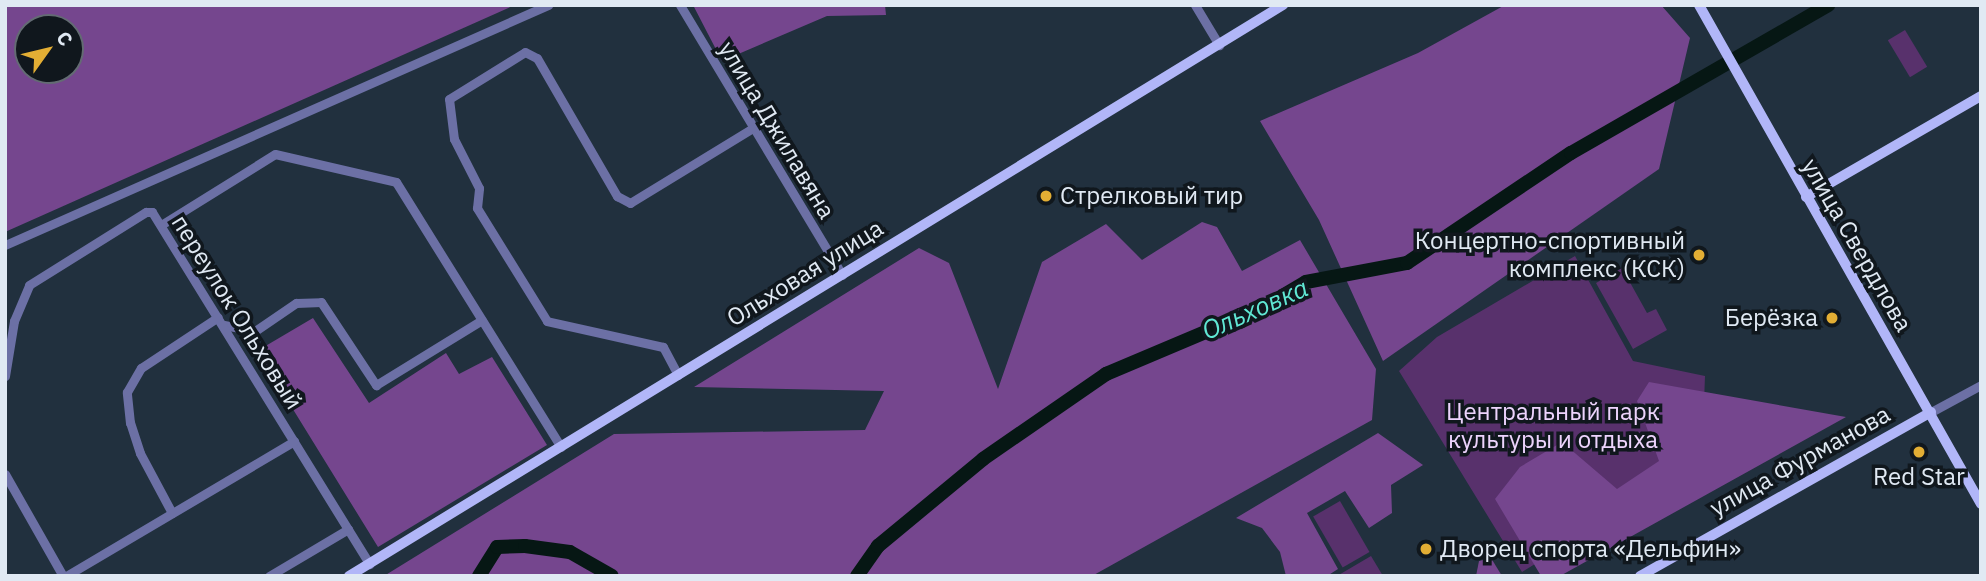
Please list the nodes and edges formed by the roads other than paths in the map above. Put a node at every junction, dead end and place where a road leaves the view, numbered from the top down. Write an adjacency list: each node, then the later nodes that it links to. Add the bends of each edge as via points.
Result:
1 (548, 5): 11 (street)
2 (680, 5): 8 (street, улица Джилавяна)
3 (1195, 5): 6 (street)
4 (1283, 5): 6 (main road, Ольховая улица)
5 (1699, 5): 9 (main road, улица Свердлова)
6 (1219, 45): 12 (main road, Ольховая улица)
7 (1981, 96): 9 (main road)
8 (751, 128): 12 (street, улица Джилавяна); 16 (street, via 630,203 617,196 537,58 525,52 449,99 454,139 479,188 477,208 547,321 663,347)
9 (1806, 197): 19 (main road, улица Свердлова)
10 (162, 225): 13 (street, переулок Ольховый); 14 (street, via 275,154 396,182); 17 (street, переулок Ольховый, via 152,212 146,212 29,285 14,321)
11 (5, 245)
12 (842, 275): 16 (main road, Ольховая улица)
13 (218, 317): 15 (street, переулок Ольховый); 24 (street, via 141,368 127,392 140,453)
14 (482, 320): 15 (street, via 376,385 321,302 296,303 255,331); 21 (street)
15 (224, 326): 20 (street, переулок Ольховый)
16 (678, 375): 21 (main road, Ольховая улица)
17 (5, 376)
18 (1981, 384): 19 (street, улица Фурманова)
19 (1931, 412): 23 (main road, улица Свердлова); 30 (main road, улица Фурманова)
20 (295, 441): 24 (street); 25 (street, переулок Ольховый)
21 (561, 447): 26 (main road, Ольховая улица)
22 (5, 474): 27 (street)
23 (1981, 504)
24 (172, 513): 27 (street)
25 (348, 529): 26 (street, переулок Ольховый); 28 (street)
26 (369, 564): 29 (main road, Ольховая улица)
27 (64, 576)
28 (269, 576)
29 (349, 576)
30 (1640, 576)

